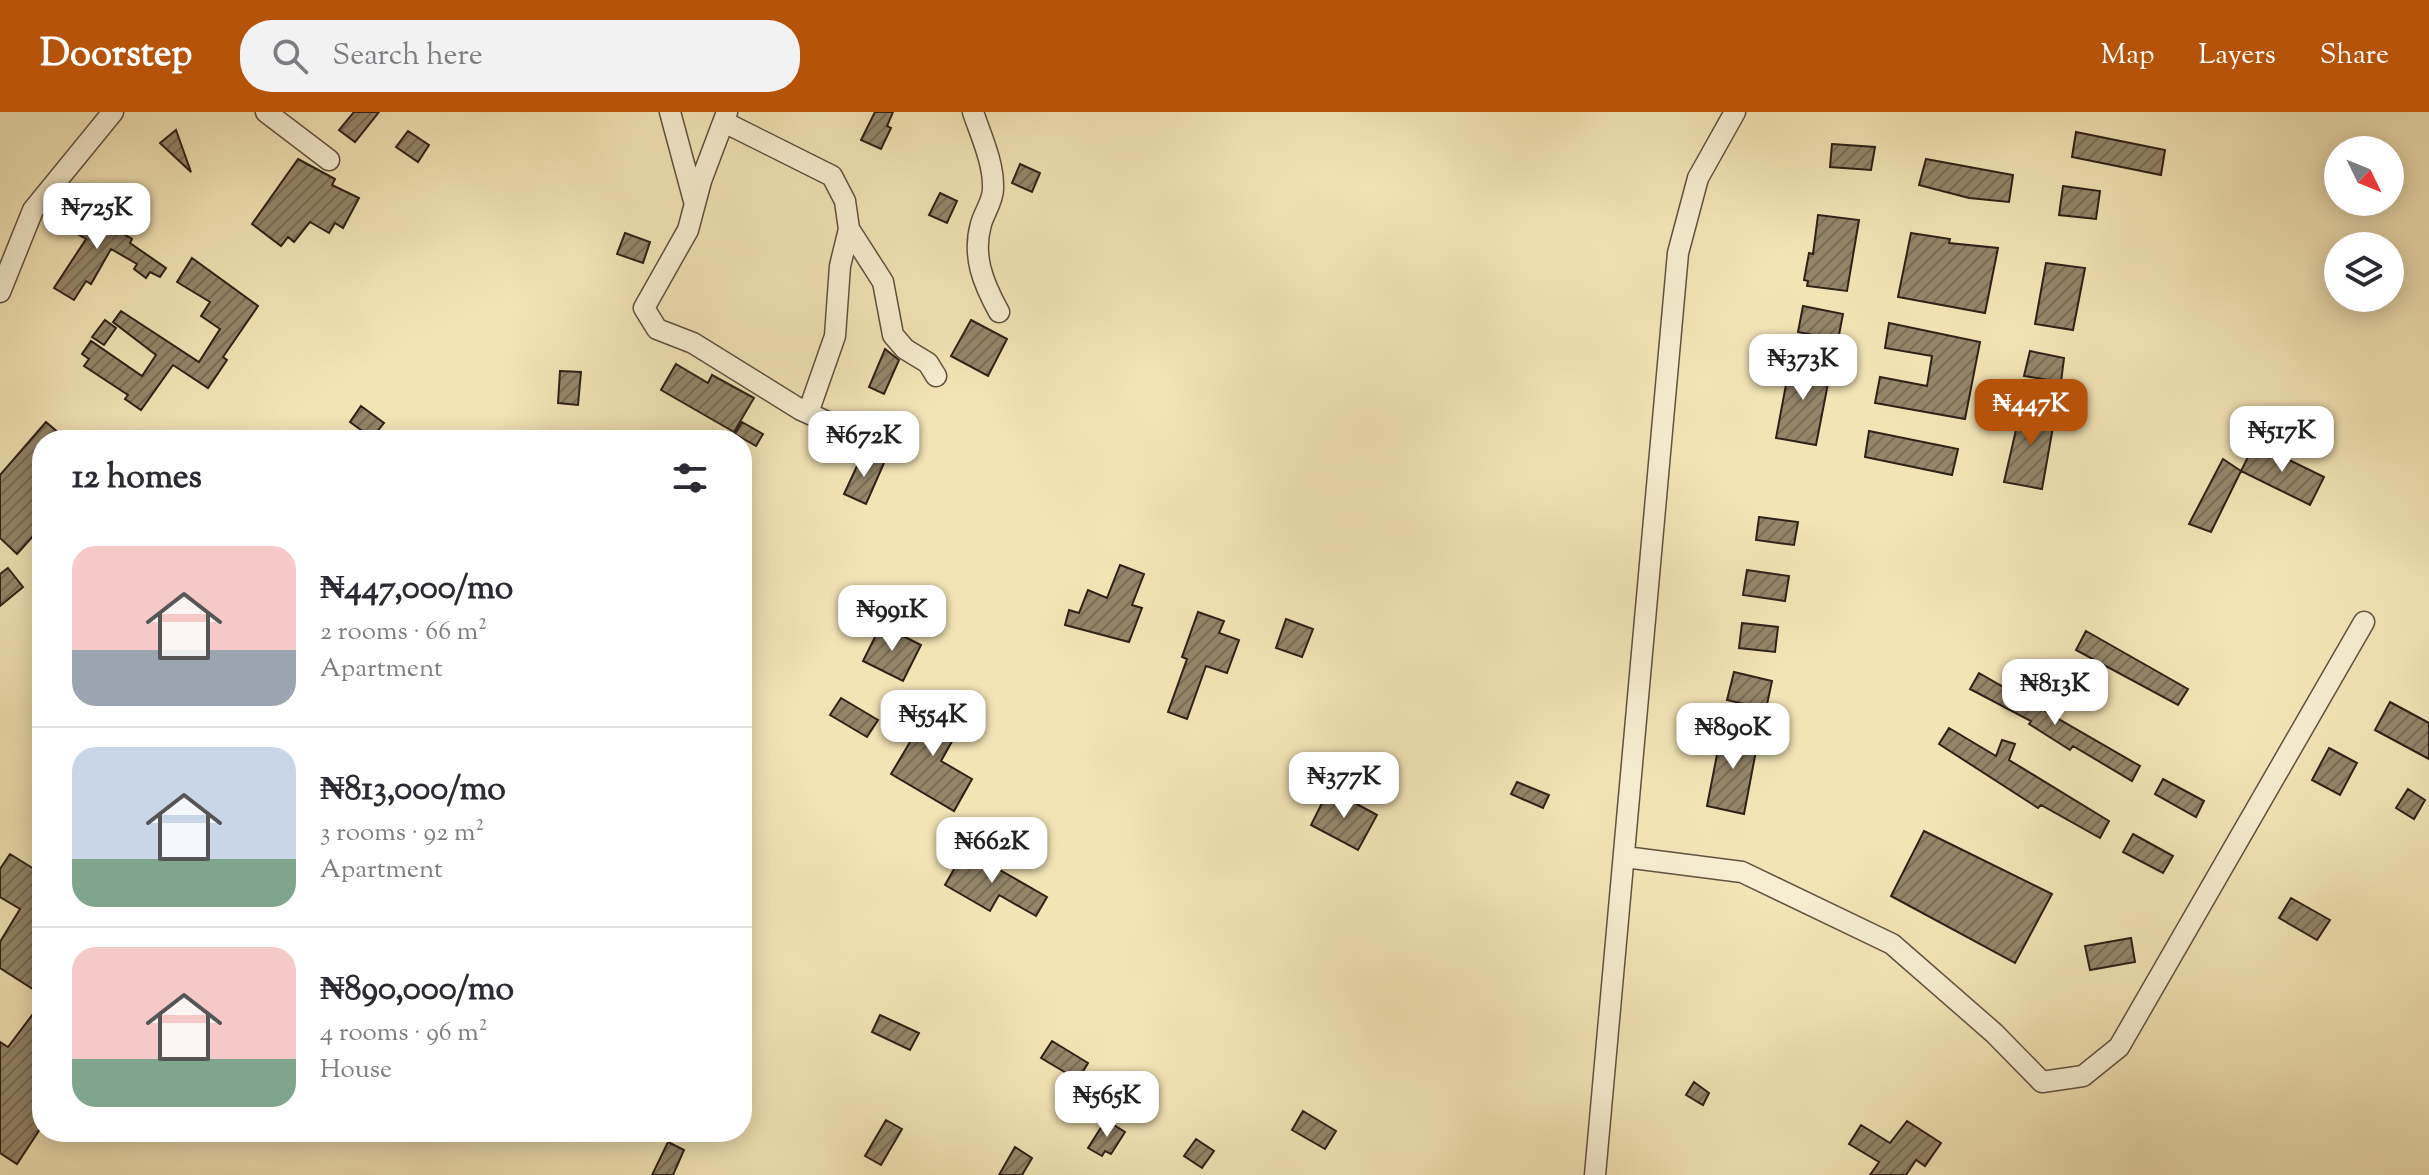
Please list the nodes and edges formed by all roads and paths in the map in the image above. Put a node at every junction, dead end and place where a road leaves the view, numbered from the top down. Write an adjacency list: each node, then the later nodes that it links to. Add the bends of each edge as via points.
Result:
1 (113, 112): 10 (street, via 33,210)
2 (266, 112): 7 (street)
3 (670, 112): 8 (street)
4 (973, 112): 11 (street, via 994,192 976,251)
5 (1735, 112): 16 (street, via 1698,178 1678,253)
6 (726, 117): 8 (street); 9 (street, via 832,176 845,201)
7 (329, 160)
8 (695, 205): 13 (street, via 688,230 644,308 657,329 693,343)
9 (849, 229): 12 (street, via 883,282 893,335); 13 (street, via 840,266 835,336)
10 (0, 292)
11 (999, 312)
12 (936, 376)
13 (808, 413): 14 (street)
14 (885, 448)
15 (2364, 622): 16 (street, via 2119,1047 2083,1076 2042,1082 1892,944 1783,891 1742,872)
16 (1625, 857): 17 (street)
17 (1595, 1175)

